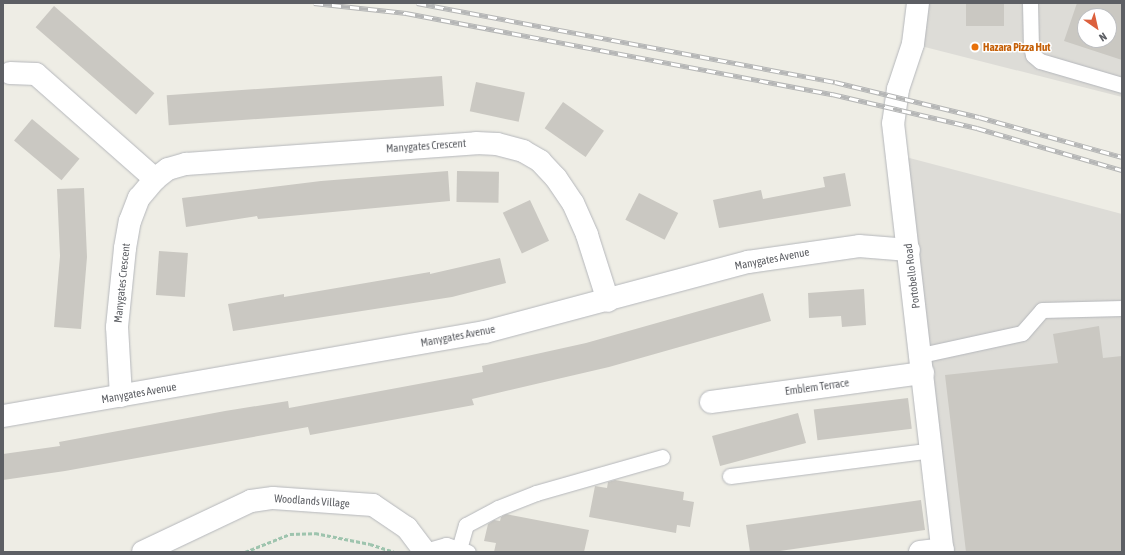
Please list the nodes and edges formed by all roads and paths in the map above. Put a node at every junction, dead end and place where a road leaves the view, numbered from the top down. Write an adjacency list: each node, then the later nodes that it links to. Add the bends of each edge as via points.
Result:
1 (918, 3): 6 (street, Portobello Road, via 913,44 898,89 893,116)
2 (1030, 3): 4 (lane, via 1033,55 1040,61)
3 (10, 73): 5 (street, via 36,74)
4 (1122, 84)
5 (155, 179): 7 (street, Manygates Crescent, via 168,169 186,164 447,144 497,144 523,151 540,161 556,178 573,203); 10 (street, Manygates Crescent, via 139,198 130,221 125,248 117,327)
6 (909, 250): 7 (street, Manygates Avenue, via 859,246 812,251 748,262); 9 (street, Portobello Road)
7 (608, 301): 10 (street, Manygates Avenue, via 440,340)
8 (1122, 308): 9 (lane, via 1042,310 1022,333)
9 (922, 364): 11 (street, Emblem Terrace); 13 (street, Portobello Road)
10 (121, 396): 12 (street, Manygates Avenue)
11 (711, 402)
12 (3, 416)
13 (932, 450): 15 (lane); 16 (street, Portobello Road)
14 (662, 457): 17 (lane, via 536,493 498,508 466,525)
15 (730, 476)
16 (943, 550): 22 (street)
17 (463, 551): 21 (lane, via 446,545)
18 (143, 552): 21 (street, Woodlands Village, via 251,501 273,498 373,505 407,528)
19 (245, 552): 20 (path, via 290,534 315,532)
20 (394, 552)
21 (425, 552)
22 (920, 552)

